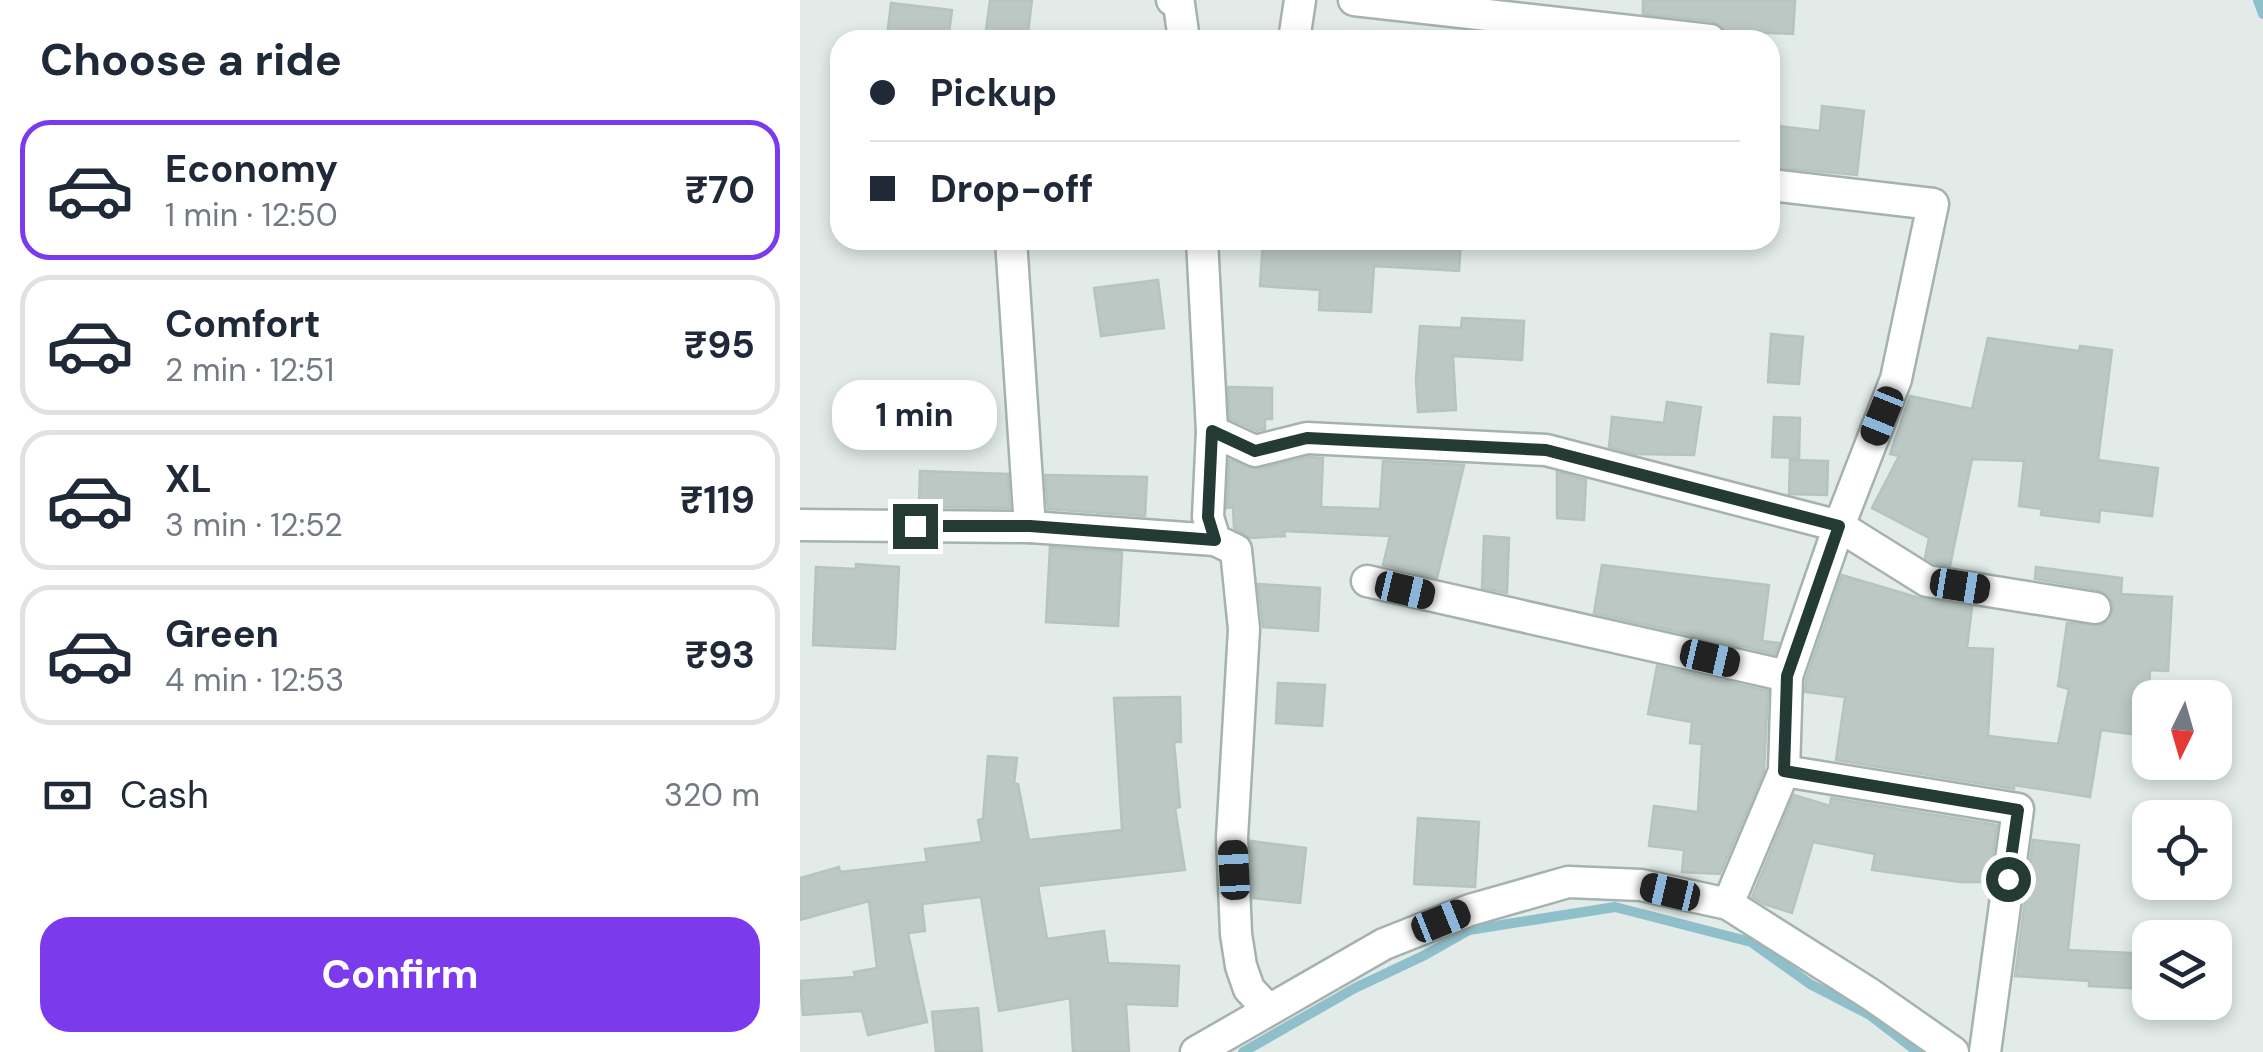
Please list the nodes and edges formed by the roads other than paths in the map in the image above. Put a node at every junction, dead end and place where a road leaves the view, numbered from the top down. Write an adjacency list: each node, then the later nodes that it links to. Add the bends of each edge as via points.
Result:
1 (1172, 0): 4 (street, via 1179,4)
2 (1300, 0): 5 (street)
3 (1354, 0): 6 (street)
4 (1183, 30)
5 (1296, 30)
6 (1621, 30)
7 (1780, 187): 13 (street, via 1933,204 1896,379)
8 (1012, 250): 12 (street)
9 (1203, 250): 10 (street)
10 (1212, 431): 13 (street, via 1255,451 1307,438 1546,450); 14 (street, via 1208,517)
11 (800, 525): 12 (street)
12 (1030, 526): 14 (street)
13 (1839, 526): 16 (street, via 1927,581); 17 (street)
14 (1215, 540): 20 (street, via 1236,550 1244,630 1232,838 1236,934 1250,989)
15 (1367, 581): 17 (street)
16 (2095, 608)
17 (1787, 676): 18 (street)
18 (1784, 771): 19 (street); 23 (street, via 2018,810)
19 (1728, 904): 20 (street, via 1641,885 1568,882 1384,944); 22 (street)
20 (1268, 1009): 21 (street)
21 (1196, 1052)
22 (1953, 1052)
23 (1985, 1052)

